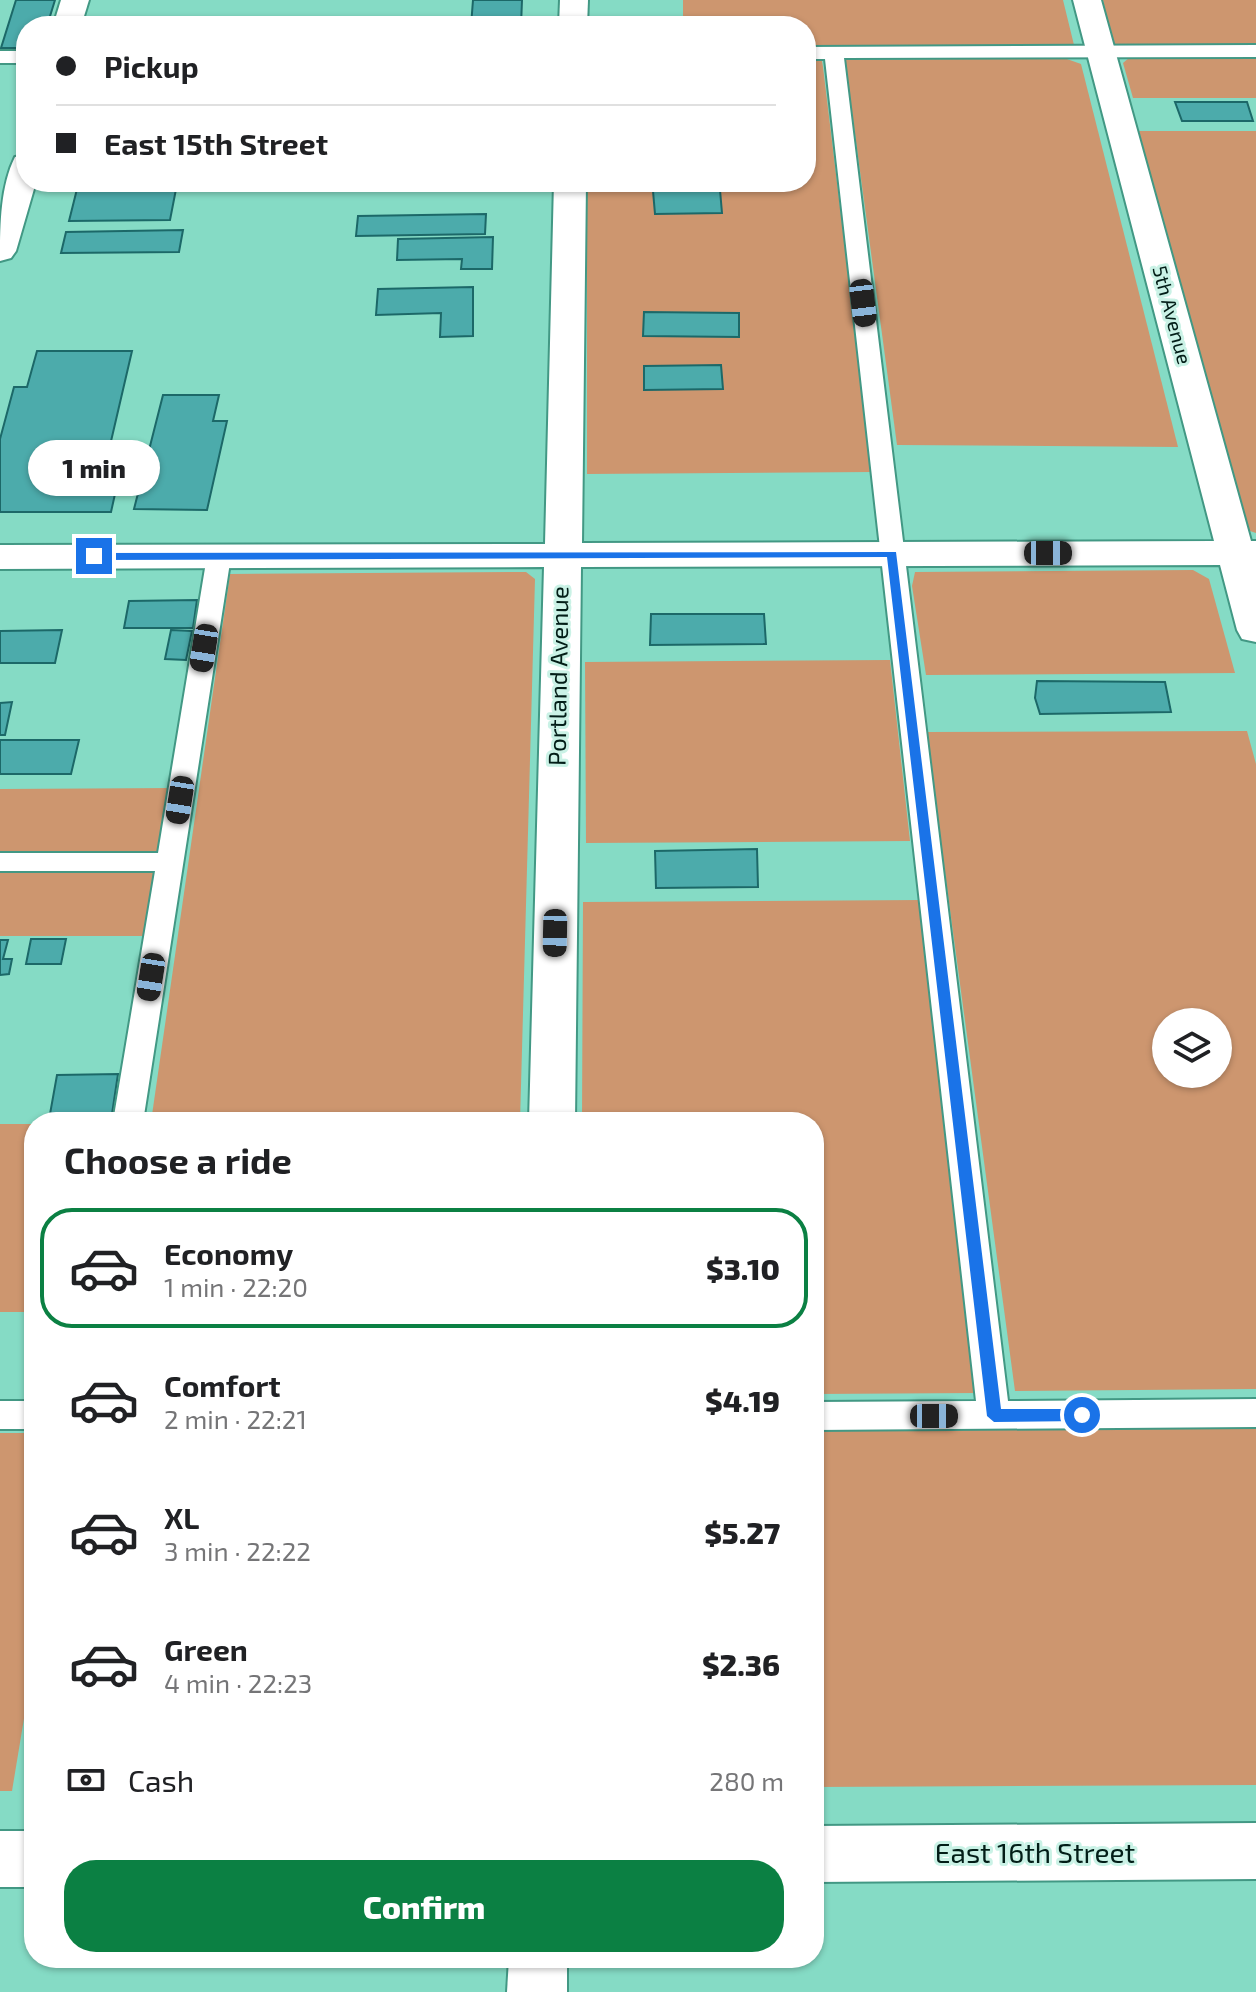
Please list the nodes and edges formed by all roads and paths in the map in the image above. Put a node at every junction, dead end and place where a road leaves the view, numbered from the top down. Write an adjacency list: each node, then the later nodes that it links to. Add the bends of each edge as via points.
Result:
1 (1087, 0): 3 (street, 5th Avenue)
2 (1256, 51): 3 (lane)
3 (1101, 52): 5 (lane); 9 (street, 5th Avenue)
4 (816, 53): 5 (lane)
5 (834, 53): 10 (lane)
6 (18, 192): 8 (street)
7 (570, 192): 11 (street, Portland Avenue)
8 (0, 251)
9 (1246, 553): 10 (street); 14 (street, 5th Avenue)
10 (892, 554): 11 (street); 23 (lane)
11 (561, 555): 12 (street); 18 (street, Portland Avenue)
12 (219, 556): 13 (street); 16 (lane)
13 (0, 557)
14 (1256, 630)
15 (0, 862): 16 (lane)
16 (170, 862): 17 (lane)
17 (130, 1112)
18 (552, 1112)
19 (1256, 1413): 23 (lane)
20 (0, 1415): 21 (lane)
21 (24, 1415)
22 (824, 1416): 23 (lane)
23 (994, 1416)
24 (1256, 1851): 25 (street, East 16th Street)
25 (824, 1854)
26 (0, 1859): 27 (street)
27 (24, 1859)
28 (538, 1968): 29 (street)
29 (537, 1992)

